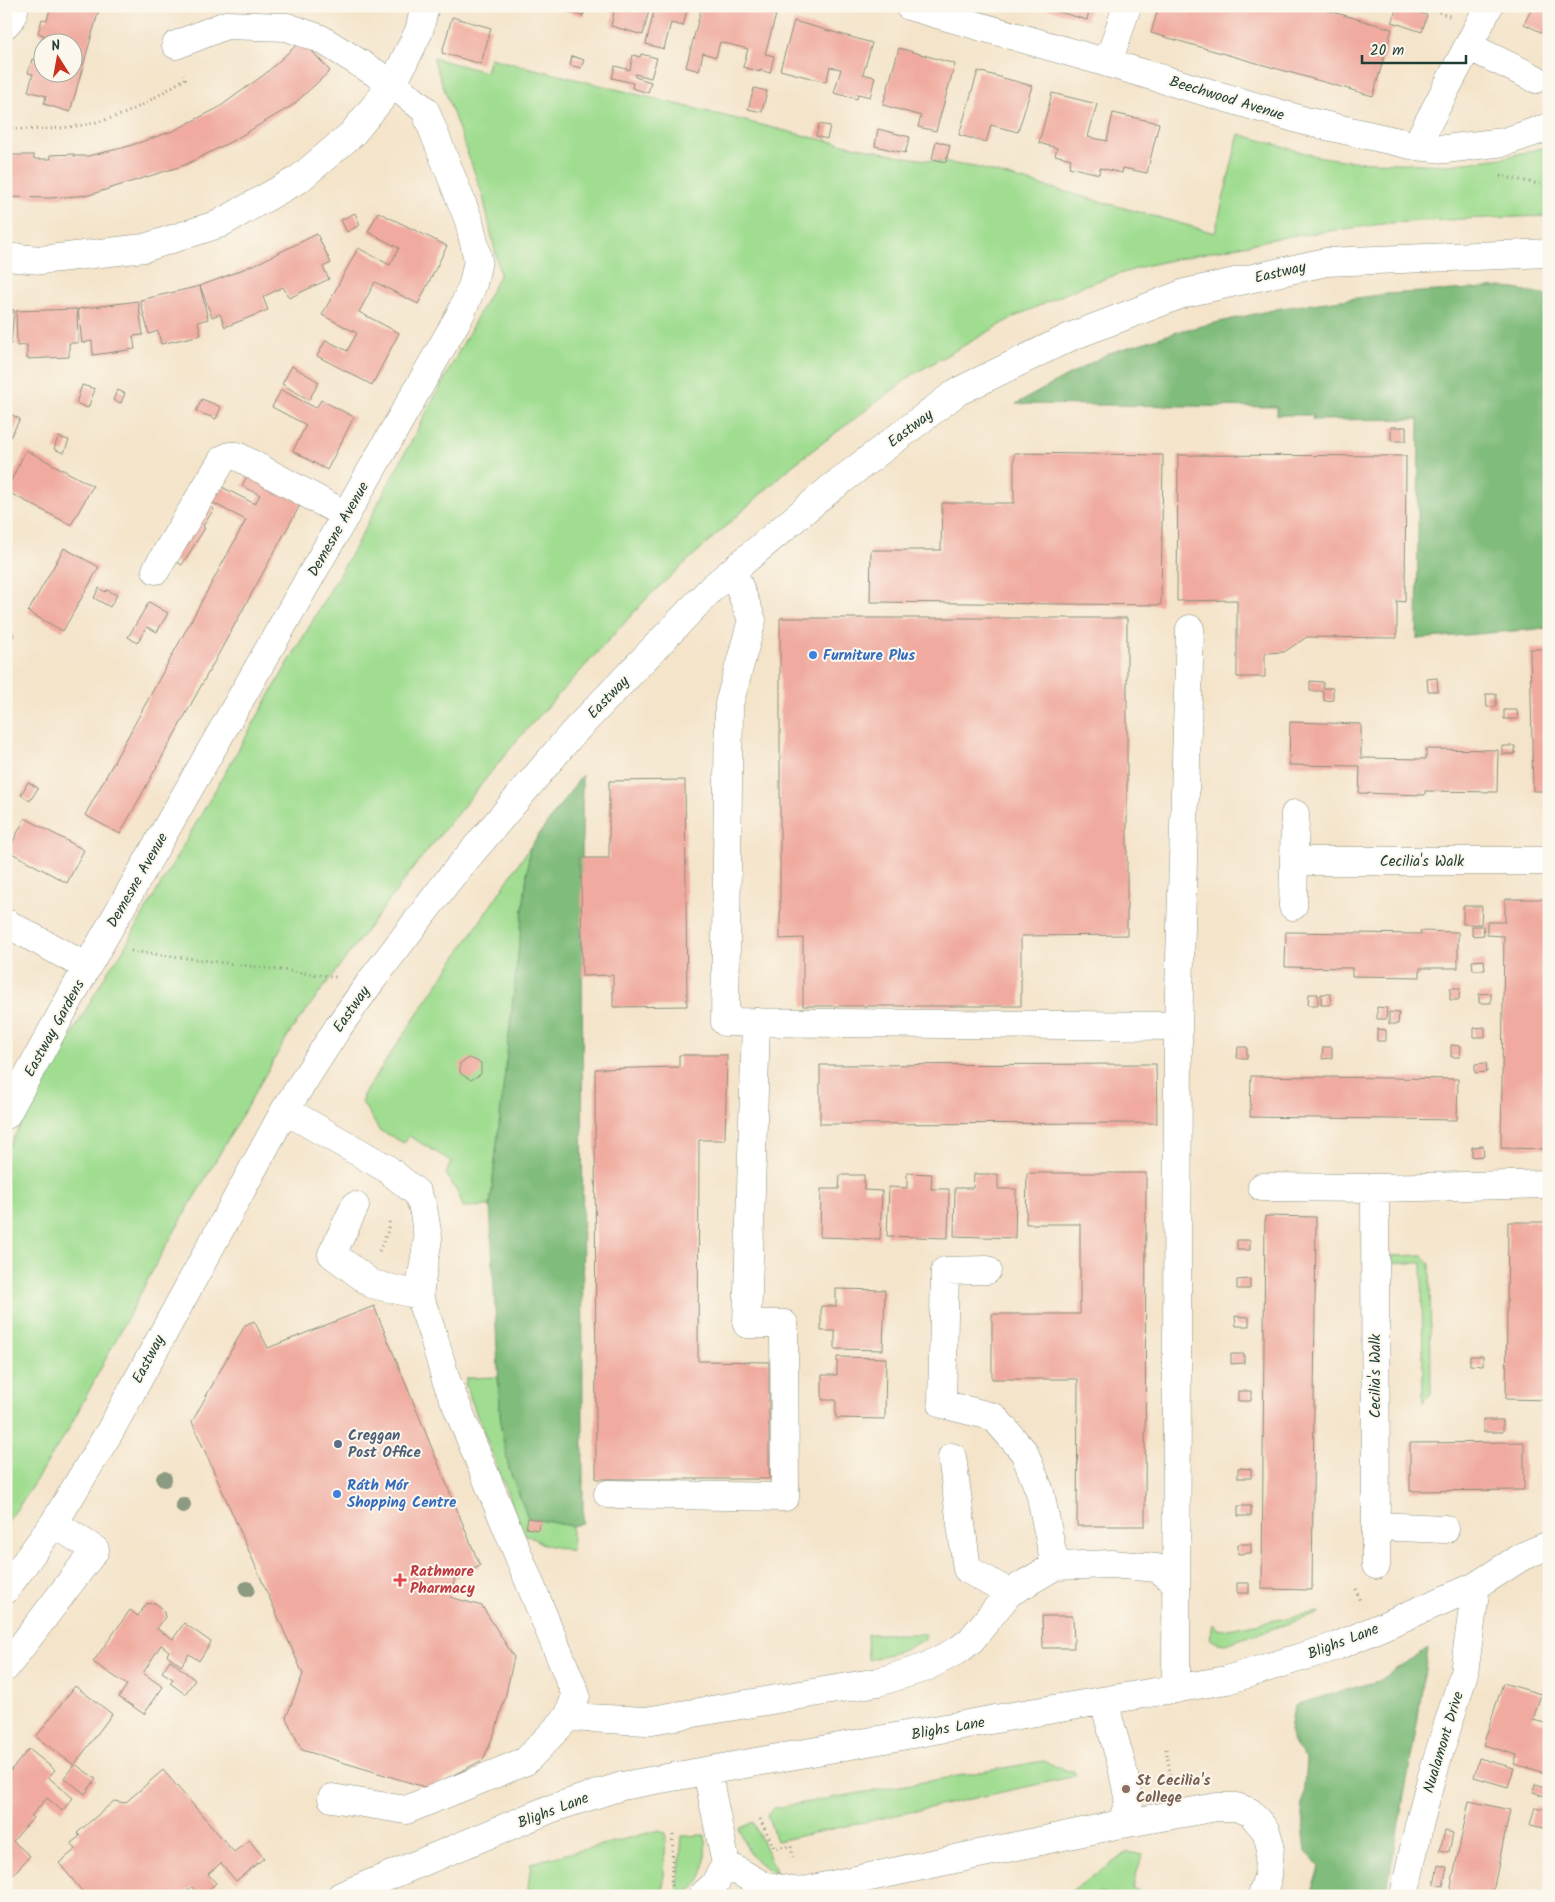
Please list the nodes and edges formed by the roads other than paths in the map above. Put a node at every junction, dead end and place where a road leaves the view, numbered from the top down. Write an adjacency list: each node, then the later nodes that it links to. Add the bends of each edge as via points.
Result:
1 (15, 6): 6 (street)
2 (424, 6): 11 (street, via 419,31)
3 (909, 6): 9 (street, Beechwood Avenue)
4 (1127, 6): 9 (street)
5 (1489, 6): 8 (street)
6 (6, 24)
7 (176, 45): 11 (street, Demesne Avenue, via 226,25 287,27 321,39)
8 (1468, 46): 10 (street); 13 (street)
9 (1108, 63): 13 (street, Beechwood Avenue, via 1304,122)
10 (1536, 79)
11 (393, 84): 15 (street, via 352,134 299,179 219,224 144,248 41,260); 16 (street, Demesne Avenue, via 425,110 469,221 478,260 474,284 460,315)
12 (1549, 127): 13 (street, Beechwood Avenue, via 1504,142 1445,149)
13 (1416, 146)
14 (1549, 252): 18 (street, Eastway, via 1326,262 1185,293 1070,338 957,392 830,489)
15 (6, 257)
16 (346, 514): 17 (street, via 237,456 230,456 223,459); 25 (street, Demesne Avenue)
17 (156, 570)
18 (733, 571): 26 (street, via 752,620 729,704 726,1022); 28 (street, Eastway, via 712,588 572,734 450,878 371,981)
19 (1190, 630): 27 (street)
20 (1294, 814): 21 (street)
21 (1294, 861): 22 (street, Cecilia's Walk); 23 (street)
22 (1549, 862)
23 (1293, 906)
24 (6, 923): 25 (street)
25 (93, 957): 29 (street, Eastway Gardens)
26 (756, 1022): 27 (street); 37 (street, via 747,1324 784,1324 785,1497)
27 (1178, 1026): 44 (street)
28 (285, 1110): 35 (street, via 386,1168 417,1194 423,1207 428,1238); 38 (street, Eastway, via 110,1431)
29 (6, 1115)
30 (1549, 1184): 32 (street)
31 (1262, 1187): 32 (street)
32 (1375, 1188): 39 (street, Cecilia's Walk)
33 (355, 1206): 35 (street, via 332,1254 372,1284)
34 (987, 1270): 43 (street, via 945,1271 942,1404 994,1417 1024,1452 1040,1492)
35 (419, 1295): 51 (street, via 446,1380 576,1695)
36 (952, 1457): 47 (street, via 967,1569)
37 (608, 1494)
38 (54, 1523): 46 (street, Eastway); 48 (street, via 95,1550)
39 (1376, 1526): 40 (street); 42 (street, Cecilia's Walk)
40 (1445, 1529)
41 (1549, 1545): 45 (street, Blighs Lane, via 1521,1557)
42 (1376, 1564)
43 (1055, 1566): 44 (street, via 1112,1564 1156,1568); 47 (street)
44 (1176, 1582): 49 (street)
45 (1476, 1586): 49 (street, Blighs Lane, via 1337,1646 1227,1680); 60 (street, Nualamont Drive, via 1464,1673 1418,1825)
46 (6, 1589)
47 (1009, 1593): 51 (street, via 960,1650 924,1668 878,1682 646,1720)
48 (6, 1667)
49 (1176, 1689): 50 (street, Blighs Lane)
50 (1104, 1702): 52 (street, Blighs Lane); 54 (street, via 1129,1802)
51 (568, 1717): 53 (street, via 526,1761 406,1810)
52 (707, 1771): 55 (street); 57 (street, Blighs Lane, via 622,1786 550,1809)
53 (332, 1798)
54 (1121, 1824): 56 (street); 59 (street, via 1218,1807 1236,1807 1250,1812 1266,1831 1270,1845 1268,1876)
55 (726, 1864): 56 (street, via 762,1885); 58 (street, via 714,1885)
56 (795, 1894)
57 (341, 1896)
58 (702, 1896)
59 (1262, 1896)
60 (1404, 1896)

